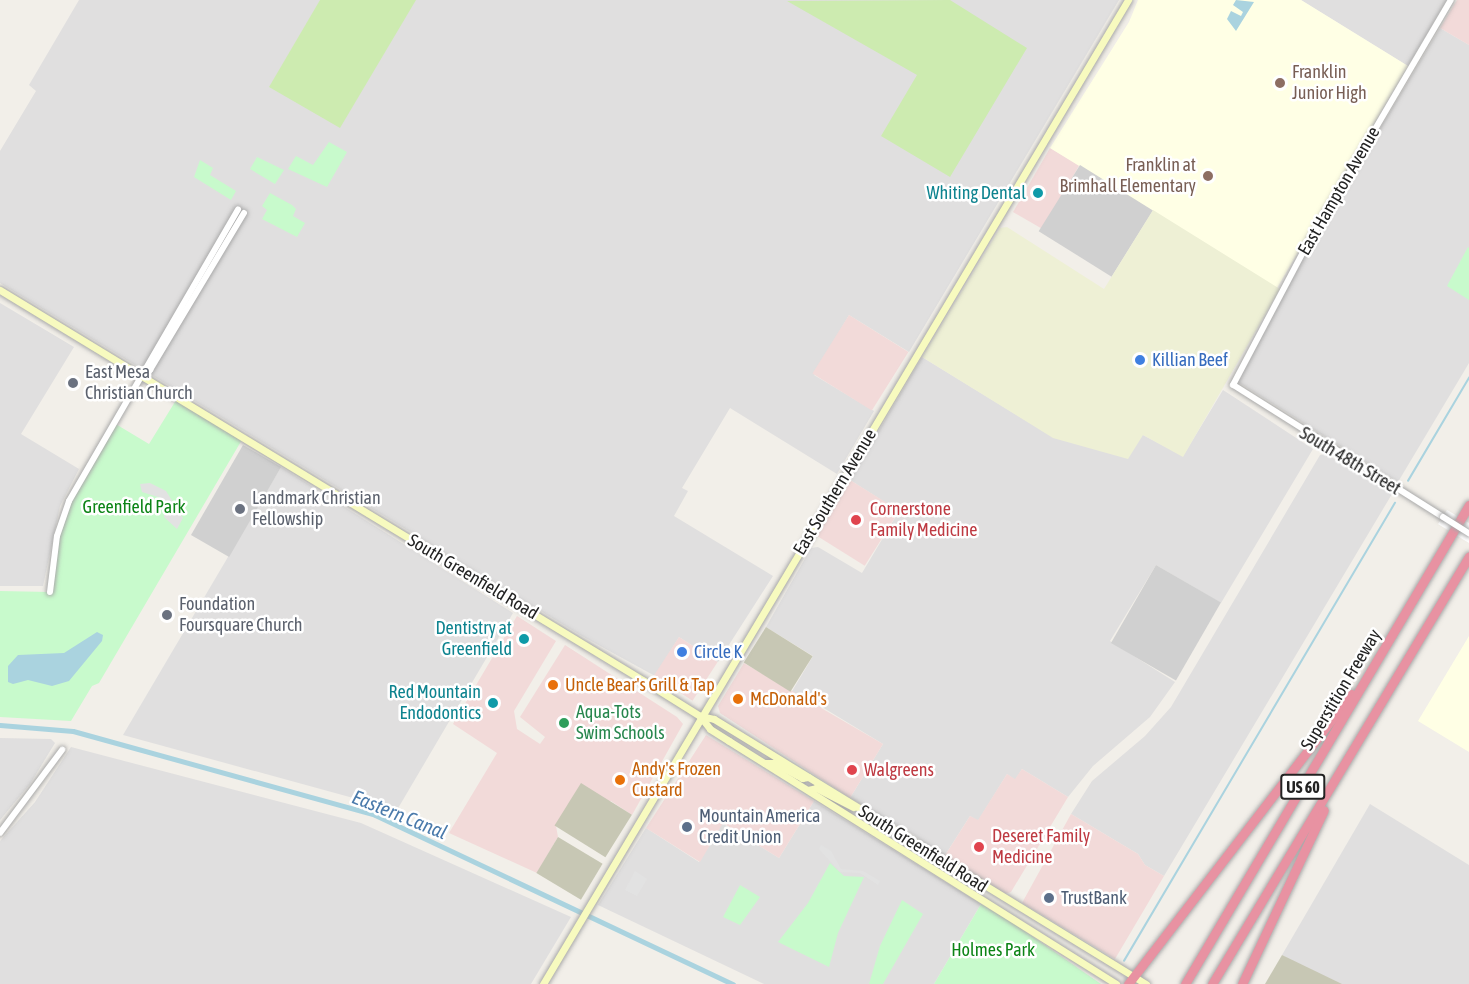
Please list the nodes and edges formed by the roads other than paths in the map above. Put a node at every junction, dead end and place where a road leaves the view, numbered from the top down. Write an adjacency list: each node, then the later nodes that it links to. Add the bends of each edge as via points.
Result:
1 (1128, 0): 12 (main road, East Southern Avenue)
2 (1451, 0): 6 (street, East Hampton Avenue, via 1303,252)
3 (241, 211): 5 (street, via 150,370)
4 (0, 290): 5 (main road, South Greenfield Road)
5 (142, 376): 11 (street, via 61,519); 12 (main road, South Greenfield Road)
6 (1233, 385): 8 (street, South 48th Street, bridge)
7 (1469, 505): 10 (highway, Superstition Freeway / US 60)
8 (1469, 533)
9 (1469, 556): 13 (highway, US 60)
10 (1420, 590): 20 (highway, via 1344,705); 24 (highway, Superstition Freeway / US 60)
11 (51, 592)
12 (700, 716): 15 (main road, South Greenfield Road, via 710,729); 16 (main road, South Greenfield Road, via 714,719); 21 (main road, East Southern Avenue)
13 (1358, 745): 25 (highway, US 60); 26 (highway)
14 (62, 750): 19 (street)
15 (765, 764): 16 (main road, via 774,763 802,778); 17 (main road, South Greenfield Road)
16 (808, 777): 18 (main road, South Greenfield Road)
17 (808, 790): 18 (main road, via 816,788 845,806); 22 (main road, South Greenfield Road)
18 (859, 808): 20 (main road, South Greenfield Road)
19 (0, 833)
20 (1130, 980): 23 (main road, South Greenfield Road)
21 (543, 984)
22 (1116, 984)
23 (1146, 984)
24 (1185, 984)
25 (1212, 984)
26 (1242, 984)

